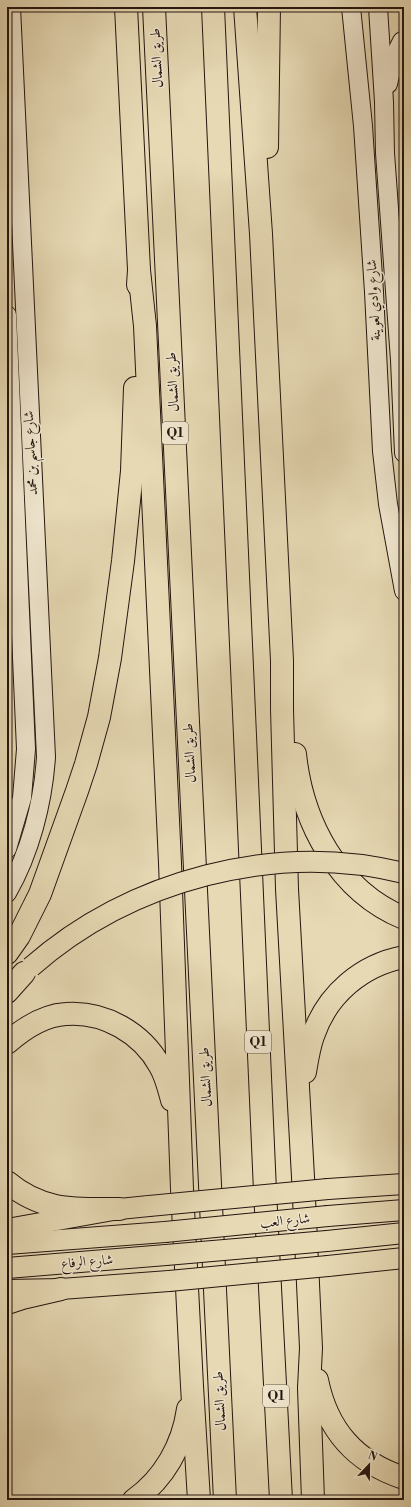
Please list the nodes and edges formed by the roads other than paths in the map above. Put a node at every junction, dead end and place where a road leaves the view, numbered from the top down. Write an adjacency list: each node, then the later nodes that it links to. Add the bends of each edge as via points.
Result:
1 (11, 7): 15 (main road, شارع جاسم بن محمد)
2 (126, 7): 12 (highway)
3 (154, 7): 52 (highway, طريق الشمال / Q1)
4 (213, 7): 53 (highway, Q1)
5 (245, 7): 11 (highway)
6 (269, 7): 11 (highway, via 268,127)
7 (351, 7): 18 (main road, شارع وادي لعوينة, via 363,126 382,451 388,504)
8 (378, 7): 10 (main road, شارع وادي لعوينة)
9 (402, 41): 10 (main road, via 392,65)
10 (384, 102): 16 (main road, شارع وادي لعوينة)
11 (261, 234): 19 (highway)
12 (139, 270): 21 (highway, via 132,471 115,622 94,737); 32 (highway, via 146,334)
13 (7, 315): 14 (main road, شارع جاسم بن محمد)
14 (7, 327): 15 (main road, شارع جاسم بن محمد)
15 (15, 392): 17 (main road, شارع جاسم بن محمد); 23 (main road, شارع جاسم بن محمد, via 46,757 41,795 30,837)
16 (404, 453)
17 (11, 461): 20 (main road, شارع جاسم بن محمد, via 26,749 22,798)
18 (404, 591)
19 (282, 661): 24 (highway, via 295,760 304,805 313,827 336,865 353,884 382,906); 31 (highway, via 287,882)
20 (7, 849)
21 (54, 855): 25 (highway); 26 (highway, via 30,915)
22 (404, 873): 28 (main road, bridge, via 361,864 310,862 269,864 193,879 113,910 57,946)
23 (7, 893)
24 (404, 918)
25 (7, 932)
26 (7, 953)
27 (404, 958): 31 (highway, via 364,972 342,989 324,1011 309,1051)
28 (21, 974): 29 (highway)
29 (7, 992)
30 (7, 1043): 32 (highway, via 33,1024 52,1016 82,1014 116,1024 142,1041 161,1067 169,1087)
31 (300, 1127): 47 (highway)
32 (181, 1140): 48 (highway)
33 (7, 1182): 35 (highway, via 19,1192 51,1206 70,1209)
34 (404, 1184): 35 (main road, bridge)
35 (119, 1209): 37 (main road)
36 (404, 1210): 38 (main road, شارع العب, bridge)
37 (7, 1229)
38 (165, 1232): 40 (main road, شارع الرفاع)
39 (404, 1233): 41 (main road, شارع العب, bridge)
40 (7, 1244)
41 (166, 1255): 43 (main road, شارع الرفاع)
42 (404, 1258): 44 (main road, bridge)
43 (7, 1268)
44 (61, 1289): 45 (main road); 46 (highway)
45 (7, 1290)
46 (7, 1303)
47 (311, 1348): 49 (highway, via 323,1403 337,1431 362,1458 386,1472); 54 (highway, via 309,1388)
48 (192, 1386): 50 (highway, via 187,1416 179,1441 166,1467 156,1481); 51 (highway)
49 (404, 1478)
50 (134, 1500)
51 (200, 1500)
52 (225, 1500)
53 (281, 1500)
54 (313, 1500)

